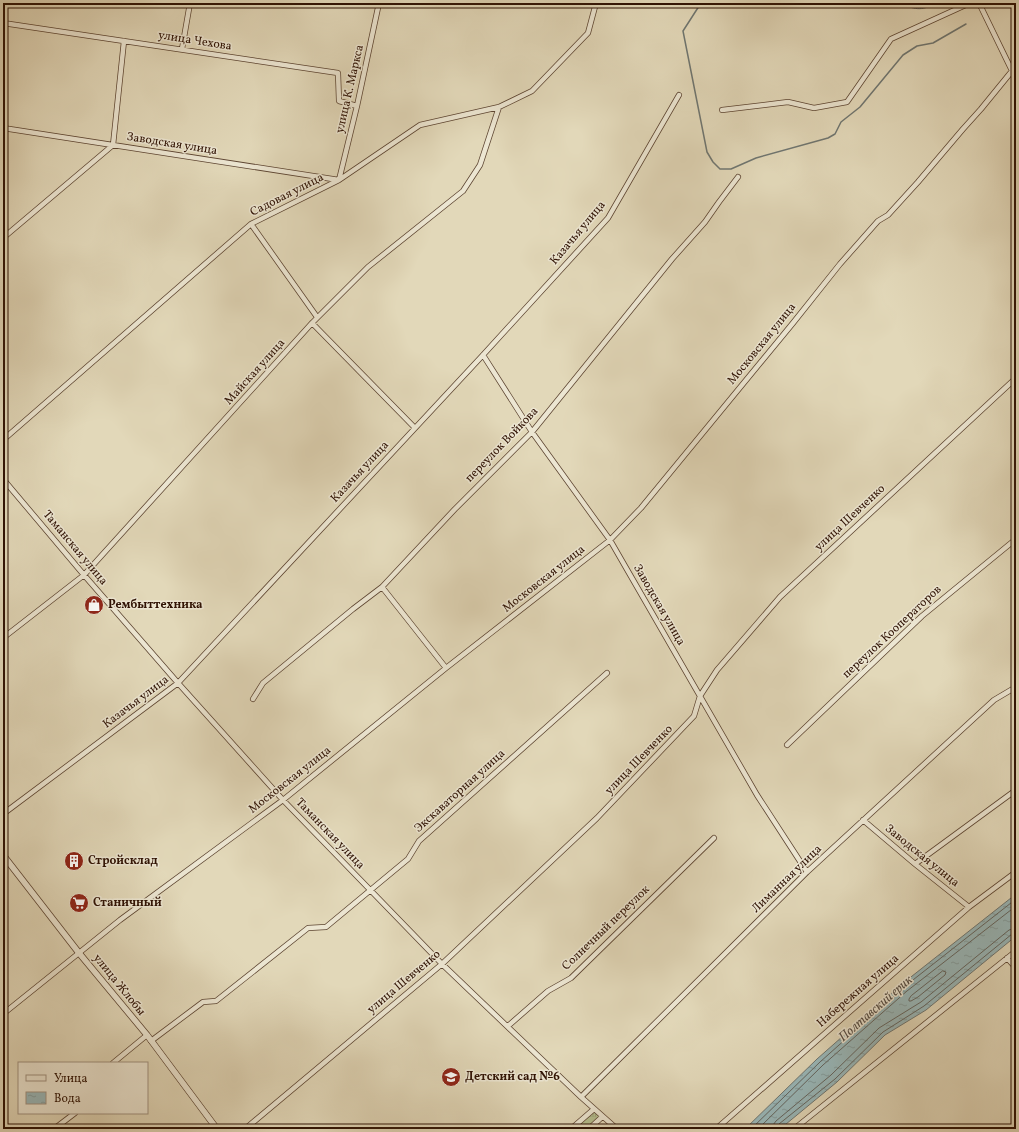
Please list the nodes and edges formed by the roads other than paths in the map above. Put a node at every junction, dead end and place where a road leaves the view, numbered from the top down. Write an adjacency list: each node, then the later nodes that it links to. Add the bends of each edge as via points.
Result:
1 (190, 3): 8 (street)
2 (379, 3): 12 (street, улица К. Маркса)
3 (596, 3): 13 (street, Садовая улица, via 588,33 532,91)
4 (970, 3): 14 (street, via 891,39 847,102 814,108 788,102)
5 (979, 3): 9 (street)
6 (3, 23): 7 (street, улица Чехова)
7 (124, 41): 8 (street, улица Чехова); 16 (street)
8 (182, 49): 12 (street, улица Чехова, via 338,73 339,101)
9 (1012, 71): 10 (street); 30 (street, Московская улица, via 918,182 888,215 878,221 840,264 646,502)
10 (1016, 79)
11 (679, 95): 23 (street, Казачья улица, via 608,218)
12 (357, 106): 18 (street, улица К. Маркса)
13 (499, 107): 18 (street, Садовая улица, via 420,125); 21 (street, Майская улица, via 480,165 463,191 368,267)
14 (722, 110)
15 (3, 128): 16 (street, Заводская улица)
16 (113, 145): 18 (street, Заводская улица); 20 (street)
17 (738, 177): 26 (street, переулок Войкова, via 705,222)
18 (339, 180): 19 (street, Садовая улица)
19 (251, 224): 21 (street); 27 (street, Садовая улица)
20 (3, 238)
21 (317, 317): 22 (street, Майская улица)
22 (312, 323): 25 (street); 31 (street, Майская улица)
23 (483, 355): 25 (street, Казачья улица); 26 (street, Заводская улица)
24 (1016, 378): 38 (street, улица Шевченко, via 780,597 717,670)
25 (415, 428): 36 (street, Казачья улица)
26 (532, 432): 30 (street, Заводская улица); 32 (street, переулок Войкова)
27 (3, 440)
28 (3, 479): 31 (street, Таманская улица)
29 (1016, 538): 40 (street, переулок Кооператоров, via 922,616)
30 (610, 540): 34 (street, Московская улица); 38 (street, Заводская улица)
31 (84, 575): 33 (street, Майская улица); 36 (street, Таманская улица)
32 (382, 587): 34 (street); 39 (street, переулок Войкова, via 263,683)
33 (3, 638)
34 (446, 668): 42 (street, Московская улица)
35 (607, 673): 50 (street, Экскаваторная улица, via 419,841 408,859)
36 (178, 683): 42 (street, Таманская улица); 43 (street, Казачья улица)
37 (1016, 687): 44 (street, Лиманная улица, via 994,700)
38 (700, 696): 48 (street, Заводская улица, via 757,795); 55 (street, улица Шевченко, via 694,716 597,818)
39 (253, 699)
40 (786, 745)
41 (1016, 790): 47 (street)
42 (283, 800): 50 (street, Таманская улица); 53 (street, Московская улица)
43 (3, 814)
44 (863, 820): 47 (street, Заводская улица); 48 (street, Лиманная улица)
45 (714, 838): 58 (street, Солнечный переулок, via 571,978 548,991)
46 (3, 855): 53 (street, улица Жлобы)
47 (915, 864): 51 (street, Заводская улица)
48 (807, 872): 62 (street, Лиманная улица)
49 (1016, 872): 51 (street, Набережная улица)
50 (370, 890): 55 (street, Таманская улица); 60 (street, Экскаваторная улица, via 326,927 308,928 216,1001 203,1002)
51 (969, 907): 72 (street, Набережная улица)
52 (1016, 951): 54 (street)
53 (79, 953): 57 (street, Московская улица); 59 (street, улица Жлобы)
54 (1007, 958): 56 (street); 73 (street)
55 (442, 964): 58 (street, Таманская улица); 68 (street, улица Шевченко)
56 (1016, 968)
57 (3, 1014)
58 (508, 1026): 62 (street, Таманская улица)
59 (147, 1036): 60 (street, улица Жлобы); 61 (street)
60 (151, 1041): 67 (street, улица Жлобы)
61 (114, 1062)
62 (581, 1097): 63 (street, Таманская улица)
63 (594, 1109): 65 (street, Таманская улица); 69 (street)
64 (73, 1114): 66 (street)
65 (602, 1117): 70 (street); 71 (street, Таманская улица)
66 (54, 1129)
67 (217, 1129)
68 (245, 1129)
69 (571, 1129)
70 (588, 1129)
71 (617, 1129)
72 (716, 1129)
73 (794, 1129)

